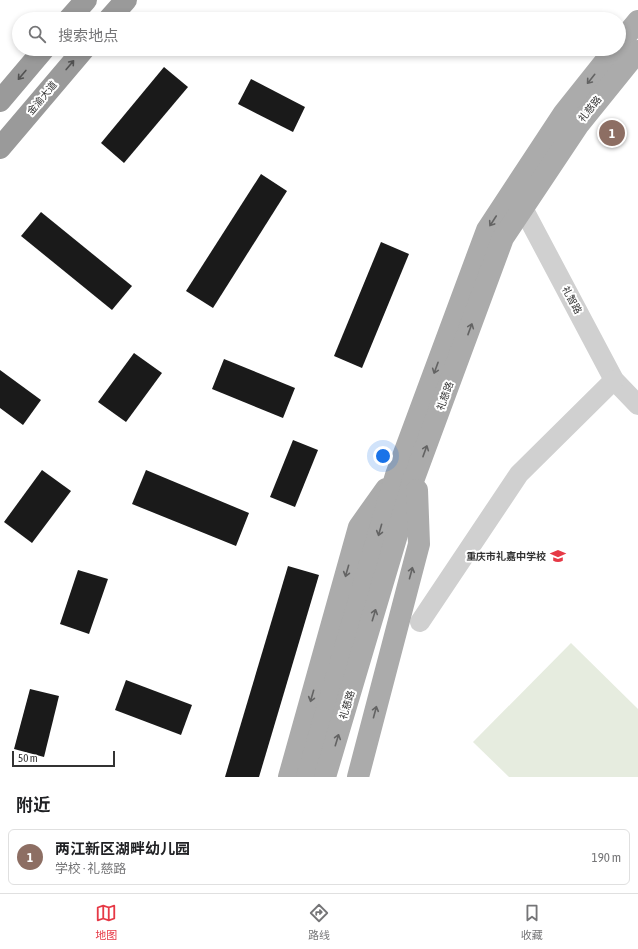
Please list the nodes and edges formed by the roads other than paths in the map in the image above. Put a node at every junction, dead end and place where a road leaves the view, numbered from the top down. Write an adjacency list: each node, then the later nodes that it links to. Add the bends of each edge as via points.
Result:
1 (126, 0): 2 (highway)
2 (116, 12)
3 (638, 21): 4 (main road)
4 (626, 36)
5 (638, 50): 11 (main road, 礼慈路)
6 (38, 56): 9 (highway, one-way to 9)
7 (78, 56): 10 (highway, 金渝大道, one-way to 7)
8 (609, 56): 11 (main road, 礼慈路, one-way to 11, via 564,112)
9 (0, 101)
10 (0, 148)
11 (518, 199): 12 (street, 礼智路); 14 (main road, 礼慈路)
12 (614, 380): 13 (street, 礼智路); 15 (street, via 519,474)
13 (638, 405)
14 (406, 473): 16 (main road, one-way to 16, via 359,527); 17 (main road, 礼慈路, one-way to 17); 18 (main road, 礼慈路, one-way to 14, via 413,481); 19 (main road, one-way to 14, via 419,544)
15 (420, 622)
16 (289, 777)
17 (307, 777)
18 (325, 777)
19 (358, 777)

